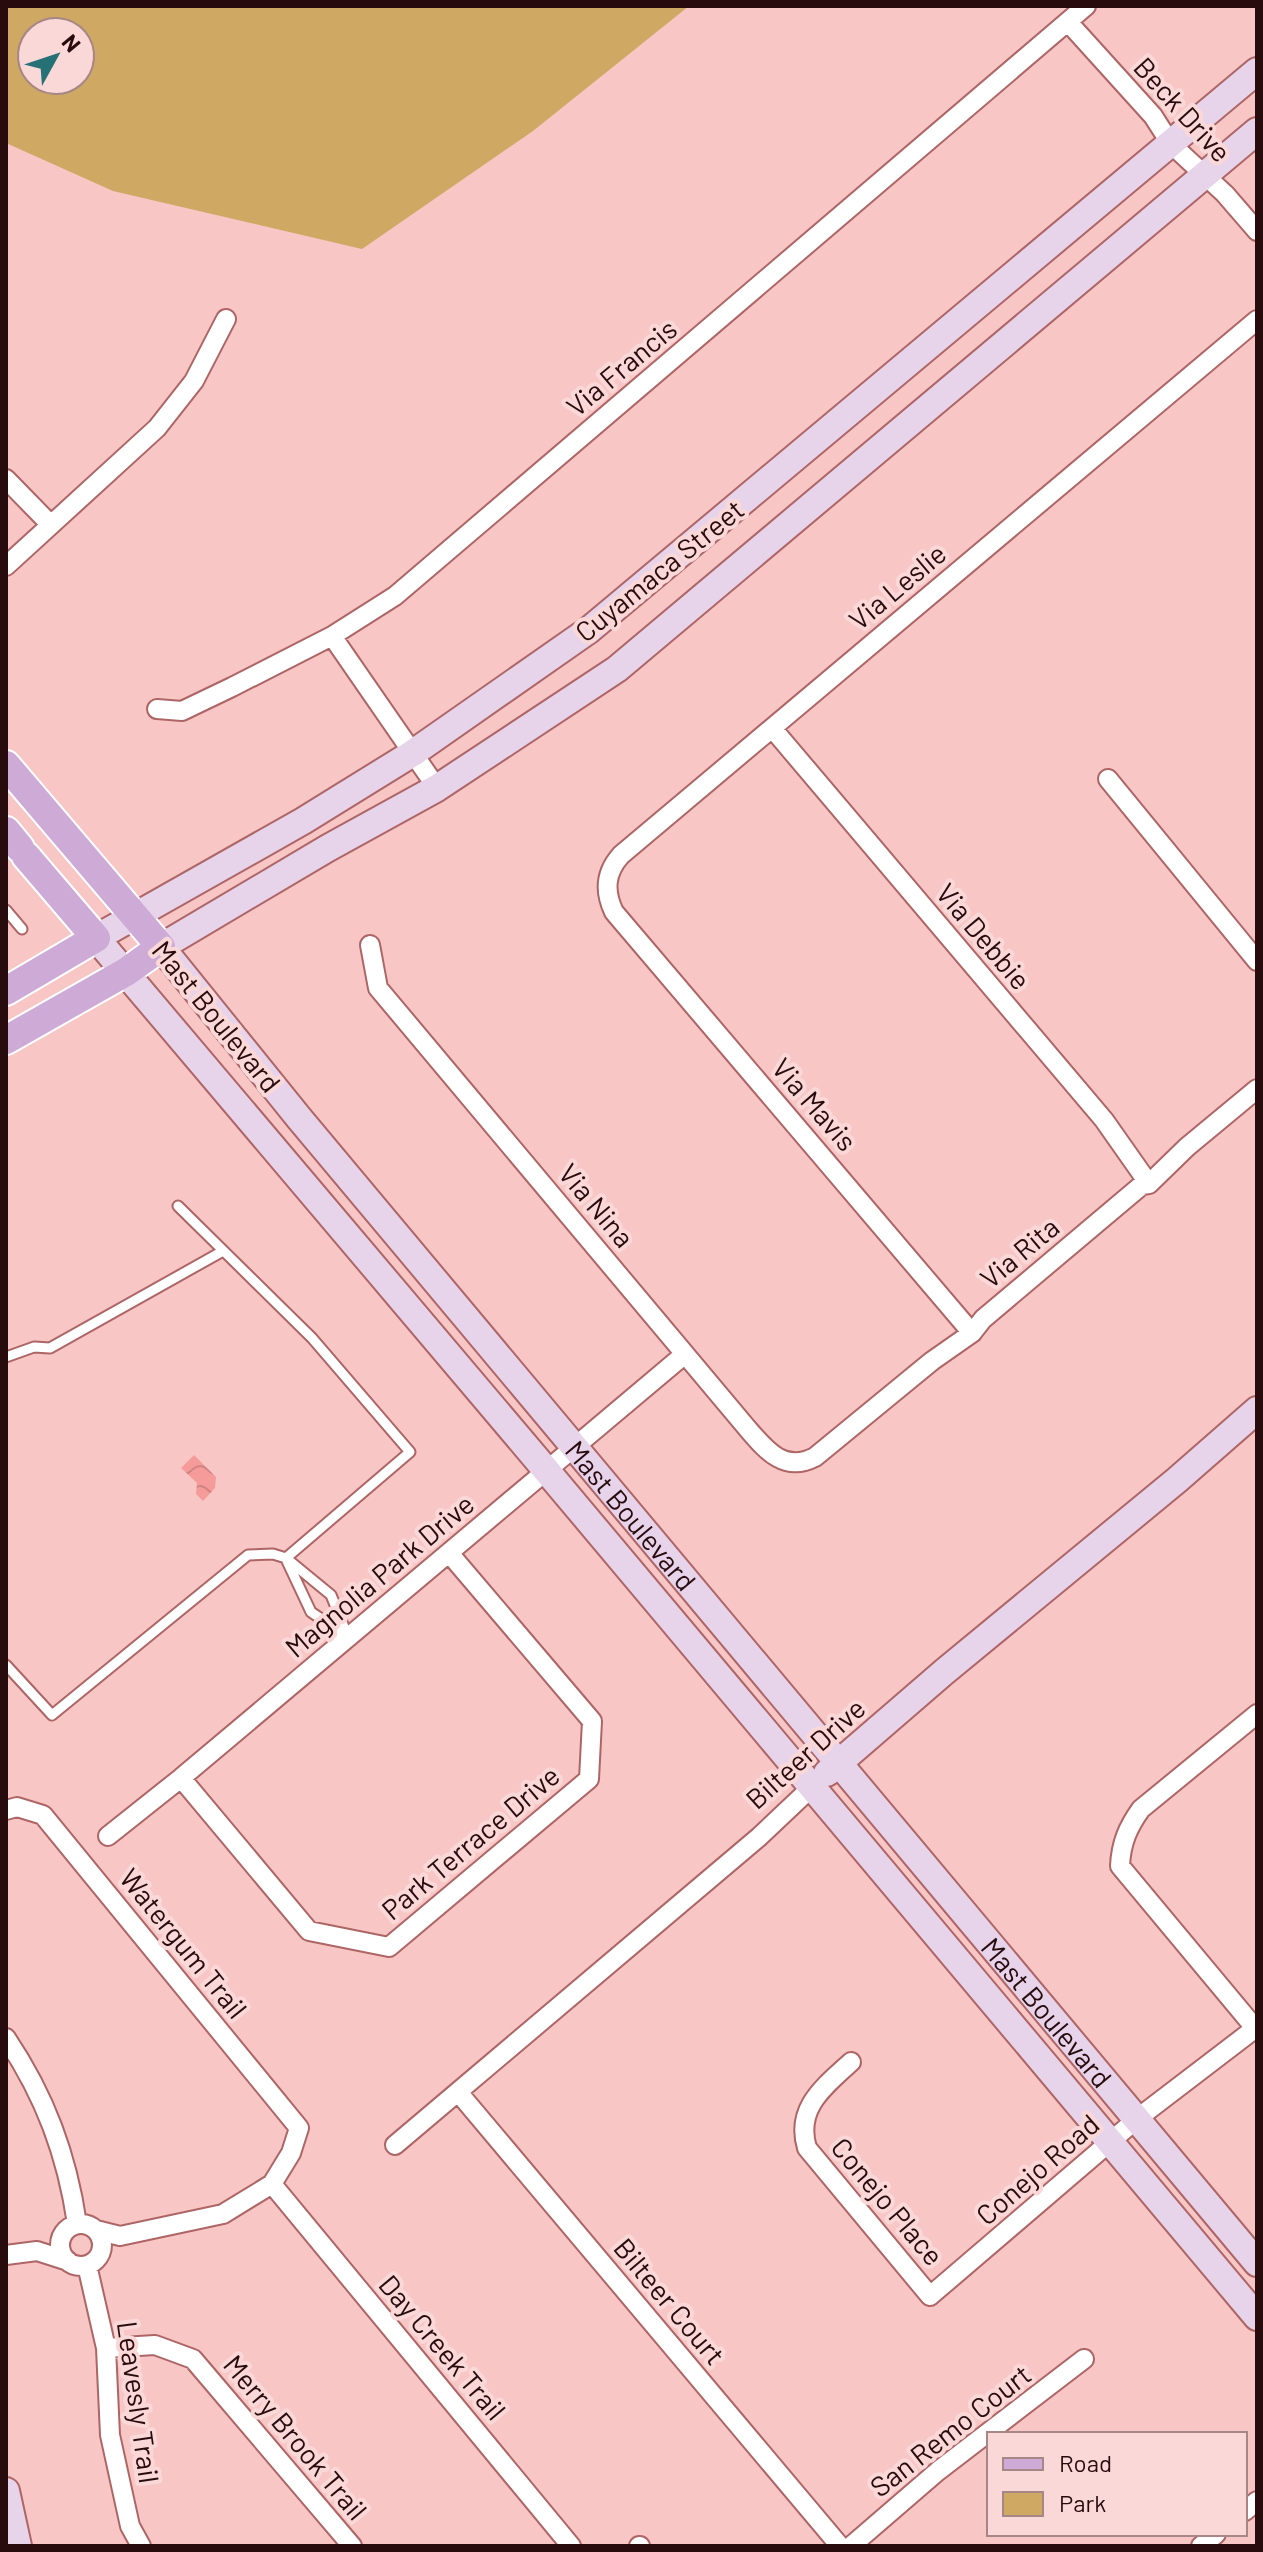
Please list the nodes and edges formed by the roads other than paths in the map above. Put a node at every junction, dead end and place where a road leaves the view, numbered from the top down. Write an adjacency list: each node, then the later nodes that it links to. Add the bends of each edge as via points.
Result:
1 (1086, 6): 2 (street, Via Francis)
2 (1068, 22): 5 (street, Beck Drive, via 1153,116); 13 (street, Via Francis, via 395,596)
3 (1257, 71): 5 (main road, Cuyamaca Street)
4 (1257, 131): 6 (main road, Cuyamaca Street)
5 (1171, 144): 6 (street, Beck Drive); 16 (main road, Cuyamaca Street, via 589,630)
6 (1203, 177): 7 (street, Beck Drive); 19 (main road, Cuyamaca Street, via 617,669)
7 (1257, 231)
8 (226, 319): 11 (street, via 194,381 157,428)
9 (1257, 320): 15 (street, Via Leslie)
10 (6, 479): 11 (street)
11 (50, 524): 12 (street)
12 (6, 566)
13 (332, 636): 14 (street, Via Francis, via 182,711); 16 (street)
14 (157, 709)
15 (772, 728): 22 (street, Via Leslie, via 615,862 607,887); 33 (street, Via Debbie, via 1096,1110)
16 (413, 753): 19 (street); 23 (main road, Cuyamaca Street)
17 (6, 765): 23 (main road, Mast Boulevard)
18 (1108, 779): 28 (street)
19 (437, 788): 27 (main road, Cuyamaca Street)
20 (16, 847): 25 (main road, Mast Boulevard)
21 (6, 910): 24 (lane)
22 (614, 912): 36 (street, Via Mavis)
23 (134, 916): 25 (main road, Cuyamaca Street); 27 (main road, Mast Boulevard)
24 (22, 929)
25 (96, 938): 29 (main road, Mast Boulevard); 30 (main road, Cuyamaca Street)
26 (370, 945): 37 (street, Via Nina, via 378,988)
27 (161, 947): 29 (main road, Cuyamaca Street); 40 (main road, Mast Boulevard)
28 (1257, 961)
29 (126, 972): 31 (main road, Cuyamaca Street); 42 (main road, Mast Boulevard)
30 (6, 991)
31 (6, 1040)
32 (1257, 1089): 33 (street, Via Rita)
33 (1149, 1184): 36 (street, Via Rita)
34 (178, 1206): 35 (lane)
35 (223, 1251): 38 (lane, via 50,1348 34,1347); 44 (lane, via 312,1338 410,1452)
36 (972, 1333): 41 (street, Via Rita)
37 (685, 1354): 40 (street, Magnolia Park Drive); 41 (street, Via Nina, via 769,1453 793,1463)
38 (6, 1357)
39 (1257, 1410): 48 (main road, Bilteer Drive)
40 (575, 1445): 42 (street, Magnolia Park Drive); 48 (main road, Mast Boulevard)
41 (815, 1457)
42 (546, 1470): 43 (street, Magnolia Park Drive); 50 (main road, Mast Boulevard)
43 (449, 1553): 45 (street, Magnolia Park Drive); 49 (street, Park Terrace Drive, via 592,1721 589,1779 389,1947 309,1931)
44 (286, 1558): 45 (lane, via 331,1595); 45 (lane, via 311,1612); 46 (lane, via 248,1555 52,1715)
45 (348, 1637): 49 (street, Magnolia Park Drive)
46 (6, 1665)
47 (1257, 1714): 53 (street, via 1141,1809 1121,1847 1120,1866)
48 (840, 1762): 50 (main road, Bilteer Drive); 57 (main road, Mast Boulevard)
49 (181, 1778): 52 (street, Magnolia Park Drive)
50 (813, 1786): 56 (street, Bilteer Drive); 58 (main road, Mast Boulevard)
51 (11, 1808): 60 (street, Watergum Trail, via 43,1815 299,2128)
52 (108, 1836)
53 (1256, 2027): 57 (street, Conejo Road)
54 (6, 2038): 61 (street, via 30,2073 54,2128 71,2180)
55 (851, 2062): 68 (street, Conejo Place, via 810,2104 803,2125 807,2148)
56 (458, 2092): 59 (street, Bilteer Drive); 79 (street, Bilteer Court)
57 (1138, 2118): 58 (street, Conejo Road); 67 (main road, Mast Boulevard)
58 (1110, 2143): 68 (street, Conejo Road); 69 (main road, Mast Boulevard)
59 (395, 2145)
60 (272, 2184): 63 (street, via 223,2214); 78 (street, Day Creek Trail)
61 (71, 2228): 62 (street); 64 (street); 66 (street, via 60,2244)
62 (96, 2230): 63 (street); 66 (street, via 102,2242)
63 (120, 2236): 66 (street)
64 (37, 2251): 65 (street); 66 (street)
65 (6, 2255)
66 (85, 2260): 70 (street, Leavesly Trail)
67 (1257, 2263)
68 (930, 2296)
69 (1257, 2317)
70 (106, 2348): 76 (street, Leavesly Trail, via 110,2435 130,2526); 77 (street, Merry Brook Trail, via 155,2345 193,2359)
71 (1084, 2359): 72 (street, San Remo Court)
72 (989, 2432)
73 (987, 2433): 80 (street, San Remo Court)
74 (6, 2491): 75 (main road)
75 (18, 2546)
76 (141, 2546)
77 (352, 2546)
78 (571, 2546)
79 (840, 2546)
80 (851, 2546)

